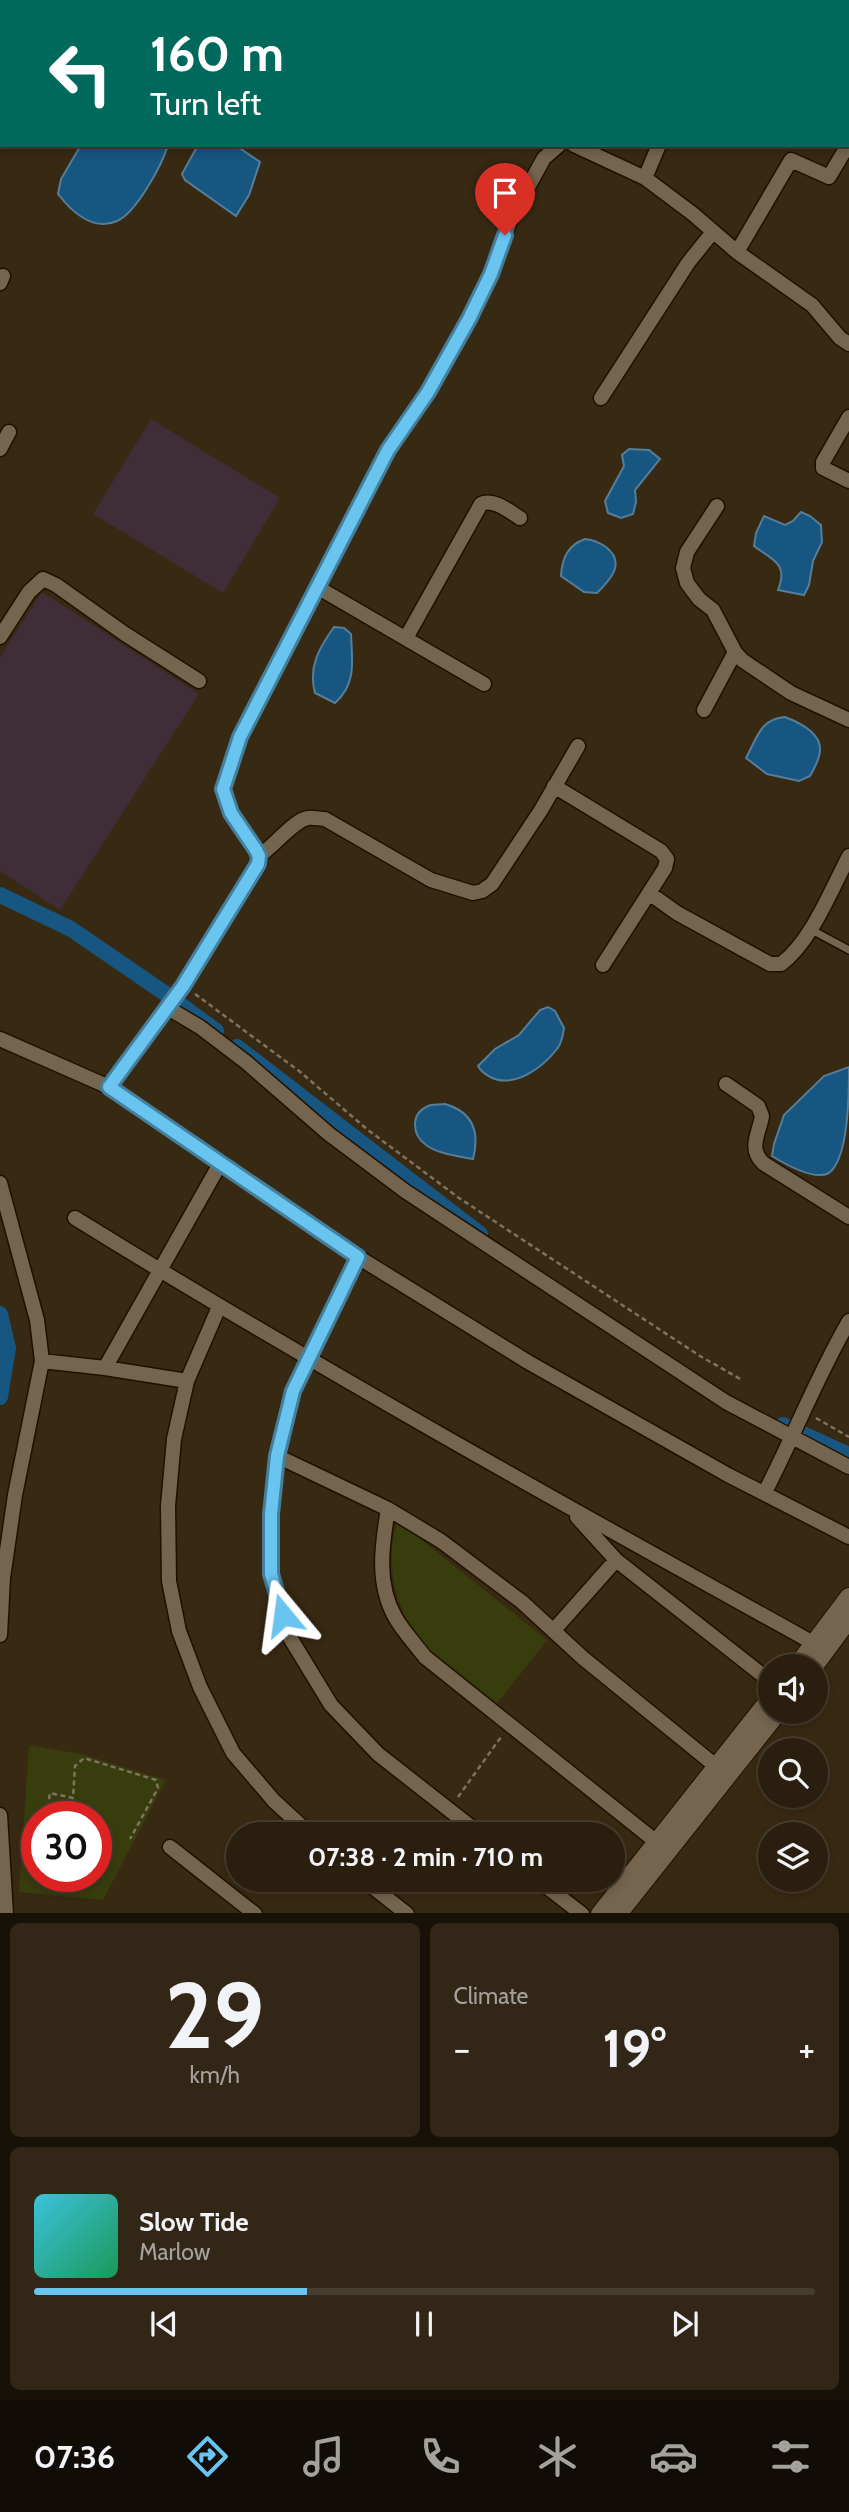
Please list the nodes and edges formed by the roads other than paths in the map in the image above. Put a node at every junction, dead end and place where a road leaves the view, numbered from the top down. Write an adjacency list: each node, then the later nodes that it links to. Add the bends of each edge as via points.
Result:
1 (556, 147): 16 (street, via 544,158 512,216 469,319 428,392 388,450)
2 (578, 147): 5 (street)
3 (658, 147): 5 (street)
4 (847, 147): 7 (street, via 829,177 791,160)
5 (645, 178): 6 (street)
6 (712, 233): 7 (street); 9 (street)
7 (737, 252): 8 (street, via 812,305)
8 (849, 344)
9 (601, 398)
10 (849, 417): 13 (street, via 823,468)
11 (9, 432): 12 (street)
12 (0, 449)
13 (849, 481)
14 (717, 506): 19 (street, via 687,552 683,568 687,583 713,610)
15 (520, 518): 18 (street, via 492,502 481,504)
16 (317, 587): 18 (street); 26 (street, via 240,737 223,789 231,813)
17 (0, 638): 20 (street, via 29,592 43,579)
18 (406, 638): 21 (street)
19 (735, 652): 22 (street); 23 (street, via 791,693)
20 (199, 681)
21 (484, 684)
22 (704, 710)
23 (849, 720)
24 (578, 746): 25 (street)
25 (554, 786): 26 (street, via 492,884 482,891 460,891 431,880 325,819 295,823); 28 (street, via 661,851 666,868)
26 (259, 856): 32 (street)
27 (849, 856): 29 (street)
28 (649, 893): 29 (street, via 770,964 781,964 790,957); 31 (street)
29 (810, 929): 30 (lane)
30 (849, 950)
31 (603, 965)
32 (169, 1007): 35 (street); 48 (street, via 246,1062 329,1134 405,1191 726,1402)
33 (0, 1039): 35 (street)
34 (726, 1084): 38 (street, via 758,1106 762,1116 754,1146 763,1163)
35 (109, 1087): 36 (street)
36 (221, 1162): 40 (street); 41 (street)
37 (0, 1183): 45 (street, via 37,1320)
38 (849, 1217)
39 (75, 1218): 41 (street)
40 (358, 1257): 44 (street); 51 (street, via 528,1362)
41 (160, 1270): 42 (street); 46 (street)
42 (219, 1307): 44 (street); 47 (street)
43 (847, 1328): 48 (street)
44 (308, 1359): 49 (street, via 293,1391); 52 (street)
45 (42, 1361): 46 (street); 59 (street, via 15,1495)
46 (105, 1368): 47 (street)
47 (187, 1381): 68 (street, via 174,1439 168,1506 169,1581 179,1631 233,1753)
48 (794, 1435): 50 (street); 51 (street)
49 (277, 1456): 53 (street); 69 (street, via 271,1574 289,1636 331,1705 378,1754)
50 (849, 1467)
51 (765, 1492): 54 (street)
52 (569, 1508): 55 (street); 60 (street)
53 (388, 1509): 58 (street, via 441,1541); 71 (street, via 382,1580 395,1616 425,1657)
54 (849, 1537)
55 (616, 1560): 58 (street); 63 (street)
56 (849, 1597): 60 (street)
57 (849, 1619): 62 (street)
58 (554, 1630): 66 (street)
59 (0, 1635)
60 (815, 1644): 61 (street)
61 (807, 1654)
62 (823, 1654)
63 (758, 1672)
64 (758, 1714): 66 (street)
65 (768, 1724): 71 (street)
66 (717, 1767): 71 (street)
67 (0, 1815): 74 (street)
68 (297, 1822)
69 (464, 1822)
70 (170, 1847): 75 (street)
71 (662, 1847): 78 (street); 79 (street)
72 (380, 1892): 76 (street)
73 (554, 1892): 77 (street)
74 (6, 1913)
75 (255, 1913)
76 (407, 1913)
77 (582, 1913)
78 (600, 1913)
79 (618, 1913)

